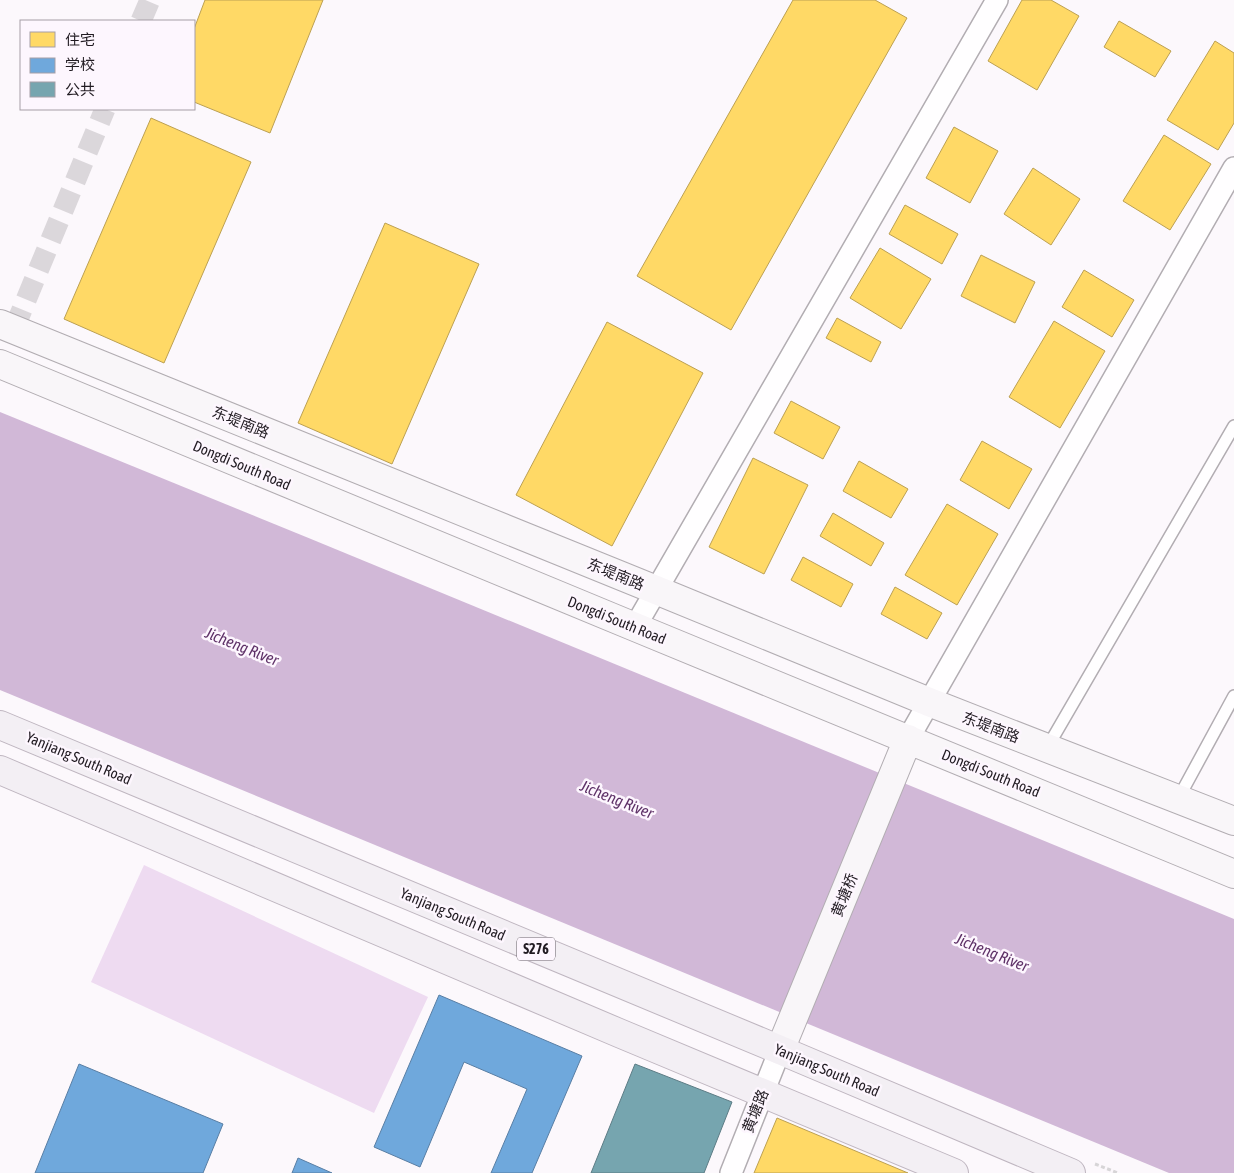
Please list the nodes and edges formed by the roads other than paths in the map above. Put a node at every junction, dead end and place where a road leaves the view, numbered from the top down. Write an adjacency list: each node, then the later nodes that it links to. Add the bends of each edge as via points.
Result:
1 (997, 0): 6 (street)
2 (1234, 168): 9 (street)
3 (0, 324): 6 (main road, 东堤南路)
4 (0, 364): 7 (main road, Dongdi South Road)
5 (1234, 426): 12 (lane)
6 (656, 590): 7 (street); 9 (main road, 东堤南路)
7 (634, 627): 11 (main road, Dongdi South Road)
8 (1234, 696): 14 (lane)
9 (929, 702): 11 (street); 12 (main road, 东堤南路)
10 (0, 725): 17 (main road, Yanjiang South Road / S276)
11 (908, 739): 16 (main road, Dongdi South Road); 17 (main road, 黄塘桥)
12 (1047, 748): 14 (main road, 东堤南路)
13 (0, 770): 18 (main road)
14 (1178, 799): 15 (main road, 东堤南路)
15 (1234, 821)
16 (1234, 874)
17 (780, 1050): 18 (street, 黄塘路); 21 (main road, Yanjiang South Road / S276)
18 (762, 1093): 19 (street, 黄塘路); 20 (main road)
19 (731, 1173)
20 (954, 1173)
21 (1071, 1173)

